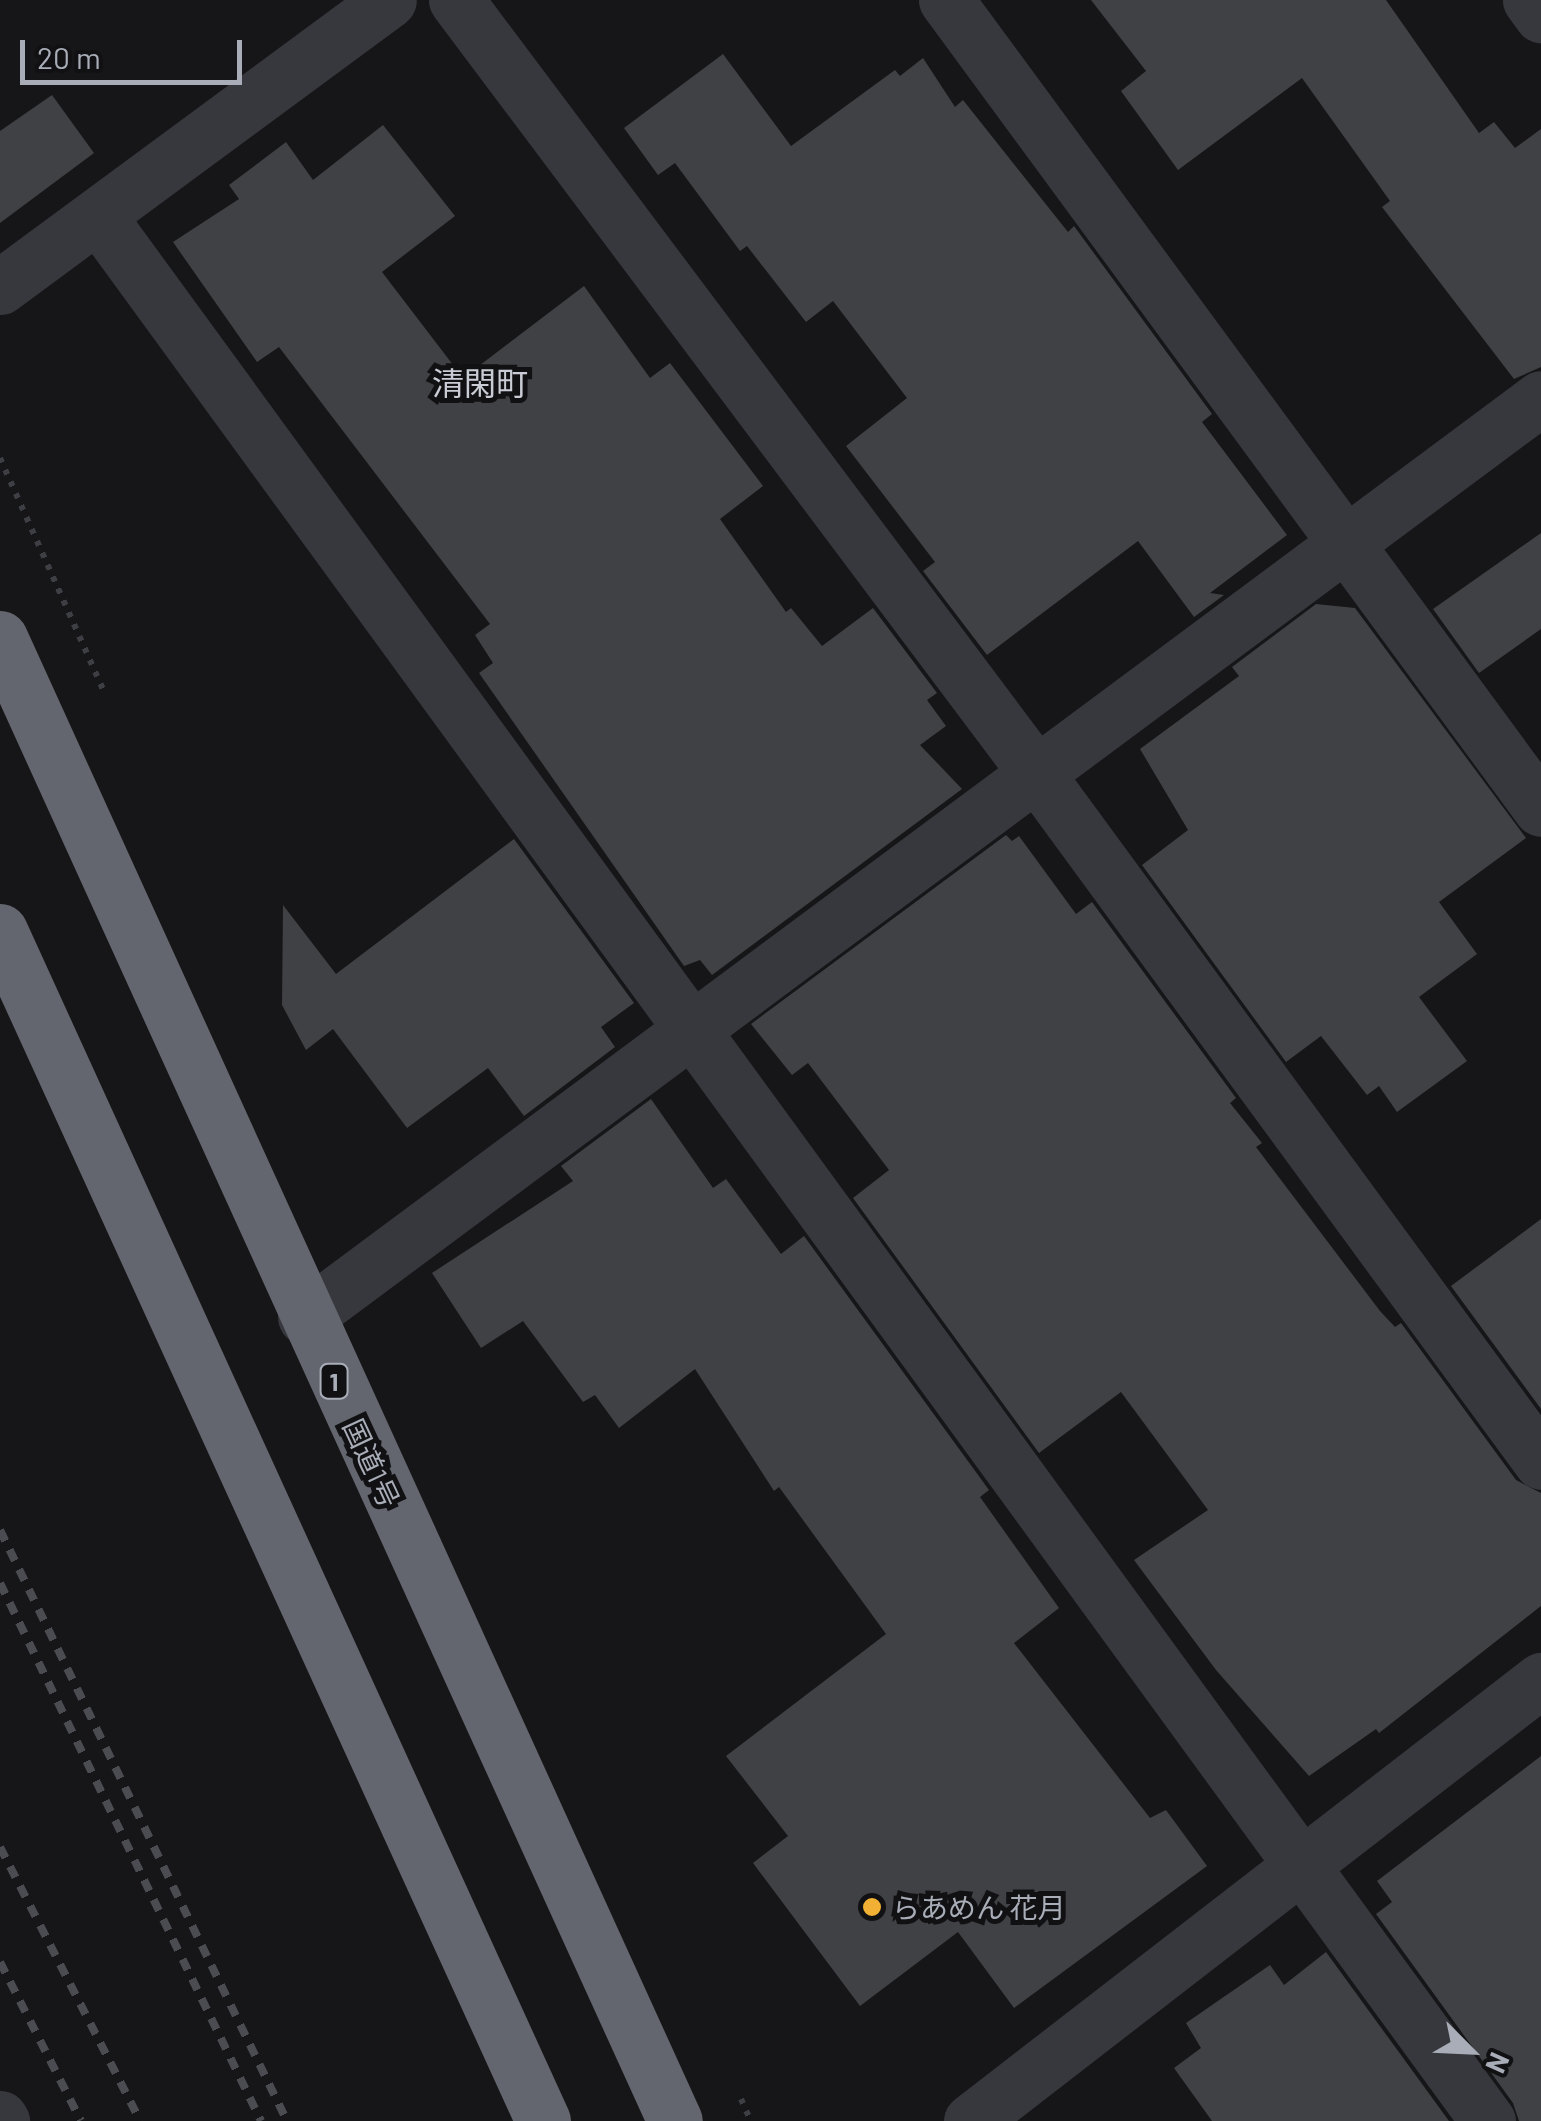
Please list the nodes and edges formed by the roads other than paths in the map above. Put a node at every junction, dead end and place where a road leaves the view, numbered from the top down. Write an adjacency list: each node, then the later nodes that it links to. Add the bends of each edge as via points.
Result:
1 (389, 0): 6 (street)
2 (456, 0): 11 (street)
3 (946, 0): 9 (street)
4 (1530, 0): 5 (street)
5 (1541, 15)
6 (99, 217): 7 (street); 14 (street)
7 (0, 288)
8 (1541, 398): 9 (street)
9 (1350, 543): 11 (street); 12 (street)
10 (0, 638): 15 (highway, 国道1号 / 1)
11 (1036, 773): 14 (street); 16 (street)
12 (1541, 808)
13 (0, 931): 19 (highway)
14 (689, 1031): 15 (street); 18 (street)
15 (304, 1317): 20 (highway, 国道1号 / 1)
16 (1541, 1462)
17 (1541, 1680): 18 (street)
18 (1299, 1868): 21 (street); 22 (street)
19 (543, 2121)
20 (675, 2121)
21 (971, 2121)
22 (1488, 2121)

